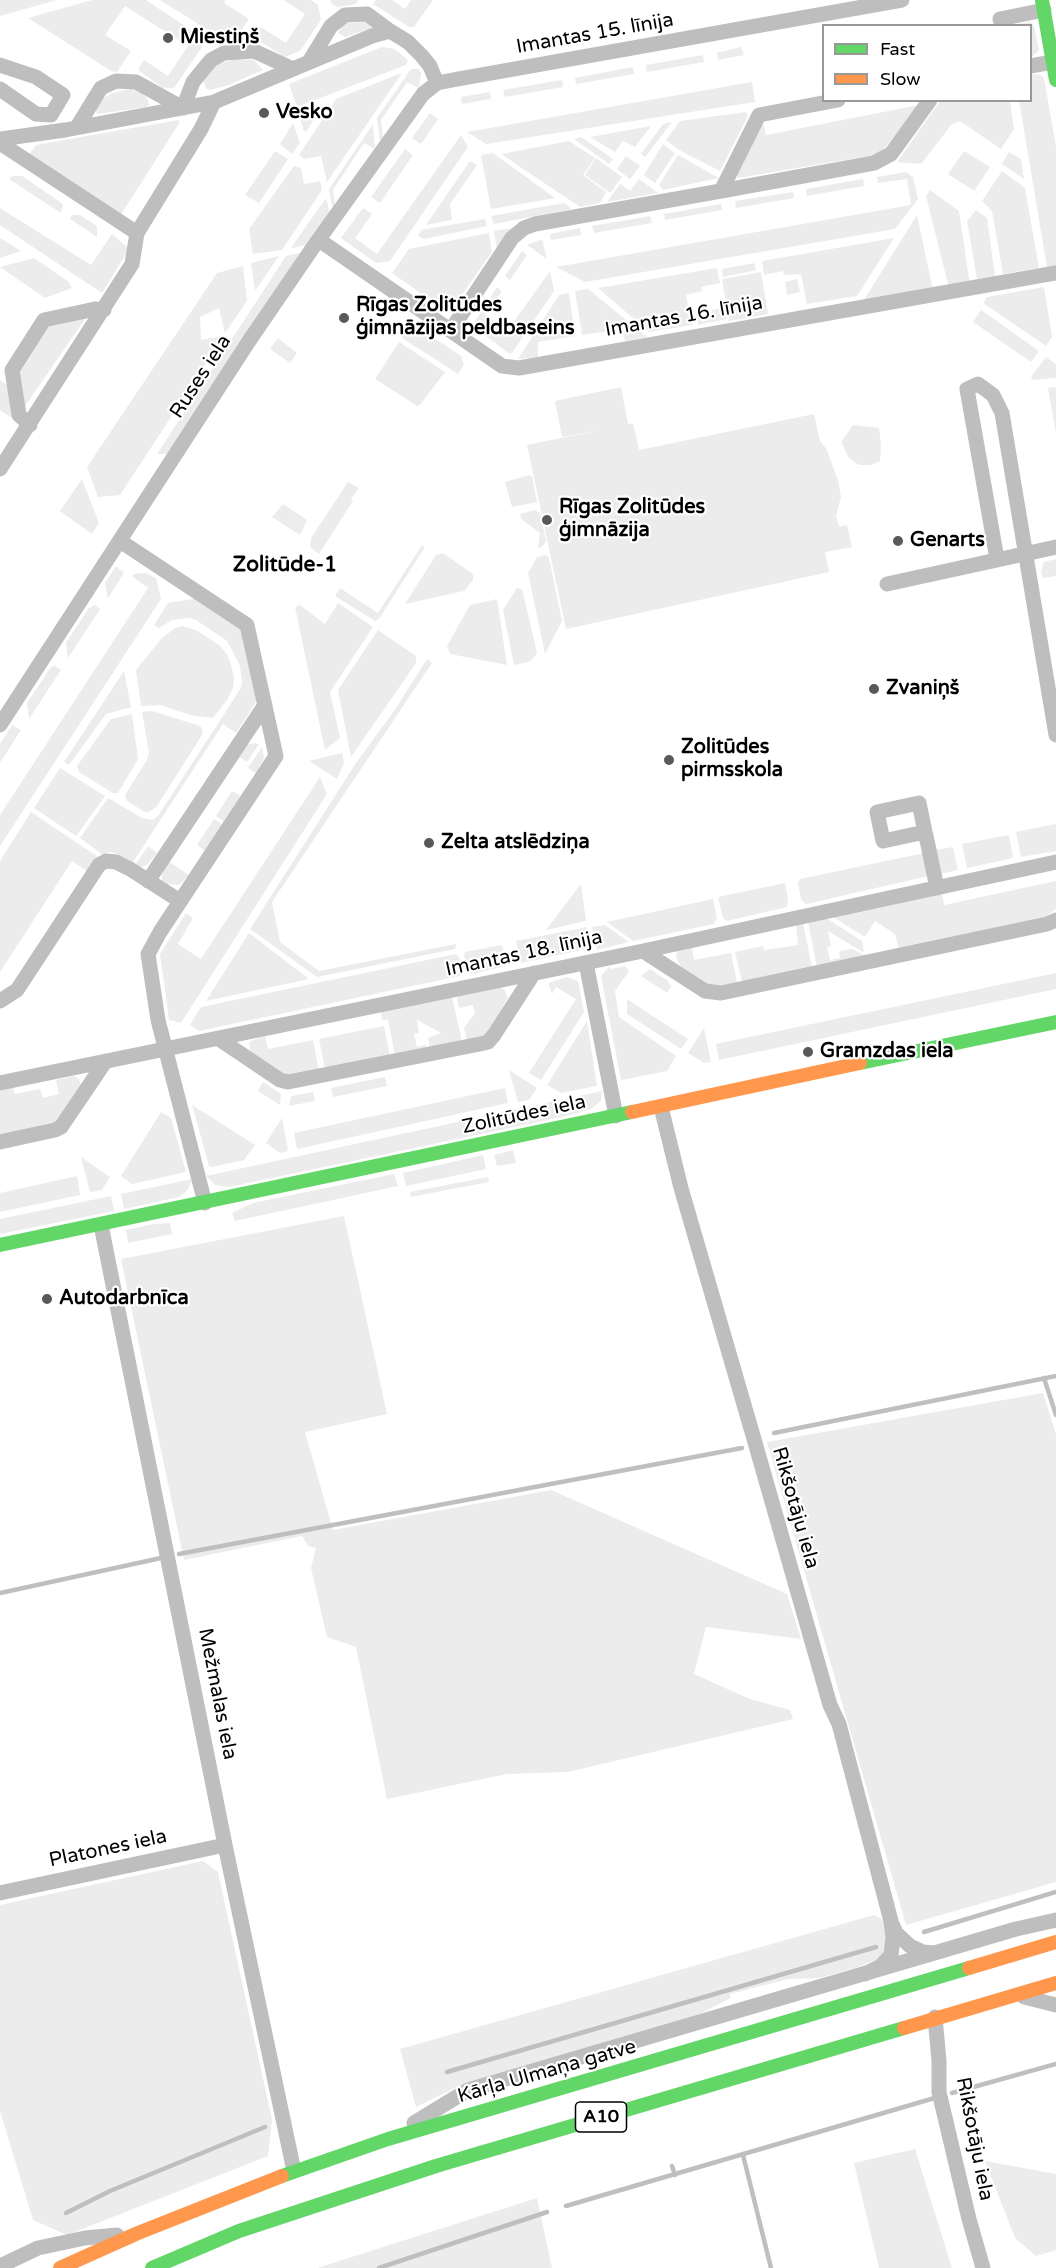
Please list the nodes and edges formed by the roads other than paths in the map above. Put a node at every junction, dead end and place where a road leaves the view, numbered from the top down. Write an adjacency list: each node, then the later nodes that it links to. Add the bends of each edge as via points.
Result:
1 (902, 0): 2 (street, Imantas 15. līnija)
2 (846, 5): 12 (street, Imantas 15. līnija, via 750,28)
3 (1043, 5): 4 (street, via 1000,19); 7 (main road)
4 (1001, 24)
5 (390, 31): 6 (street); 6 (street, via 367,14 345,15 332,26); 12 (street, via 422,56)
6 (309, 62): 10 (street)
7 (1053, 62): 9 (street); 11 (main road)
8 (0, 65): 13 (street, via 36,77 63,95 51,116 36,114)
9 (1032, 66)
10 (293, 69): 14 (street); 17 (street, via 254,51 225,53 211,60 193,82)
11 (1056, 80)
12 (437, 83): 22 (street, Ruses iela, via 423,94)
13 (0, 89)
14 (214, 102): 17 (street); 21 (street)
15 (827, 102): 20 (street, via 759,115)
16 (929, 102): 20 (street, via 891,154 874,163)
17 (183, 108): 18 (street); 18 (street, via 136,82 116,81 101,88)
18 (77, 127): 19 (street)
19 (0, 141): 21 (street)
20 (721, 191): 25 (street, via 525,228 512,238)
21 (137, 233): 24 (street, via 132,264)
22 (319, 240): 25 (street, Imantas 16. līnija); 28 (street, Ruses iela)
23 (1056, 273): 25 (street, Imantas 16. līnija, via 519,368 502,366)
24 (104, 310): 26 (street); 26 (street, via 44,320 12,370 19,415)
25 (451, 330)
26 (30, 424): 27 (street)
27 (0, 469)
28 (120, 541): 33 (street, Ruses iela); 34 (street, via 247,624)
29 (1056, 547): 30 (street)
30 (1025, 553): 31 (street); 31 (street, via 1002,413 993,395 978,384 968,389); 36 (street)
31 (998, 559): 32 (street)
32 (887, 584)
33 (7, 702): 35 (street, Ruses iela)
34 (265, 705): 39 (street); 41 (street, via 276,756)
35 (0, 725)
36 (1056, 735)
37 (925, 832): 40 (street)
38 (1056, 862): 40 (street, Imantas 18. līnija)
39 (148, 881): 41 (street); 46 (street, via 116,862 99,865 17,990)
40 (937, 888): 43 (street, Imantas 18. līnija)
41 (180, 902): 49 (street, via 148,954)
42 (1056, 920): 43 (street, via 721,993 705,991)
43 (643, 951): 44 (street, Imantas 18. līnija)
44 (586, 963): 45 (street, Imantas 18. līnija); 53 (street)
45 (534, 973): 48 (street, Imantas 18. līnija); 48 (street, via 494,1035 480,1044 288,1082)
46 (0, 1001)
47 (1056, 1023): 52 (main road, Zolitūdes iela)
48 (219, 1039): 49 (street, Imantas 18. līnija)
49 (164, 1049): 50 (street, Imantas 18. līnija); 55 (street)
50 (105, 1062): 51 (street, Imantas 18. līnija); 54 (street, via 61,1126)
51 (0, 1083)
52 (661, 1107): 53 (main road, Zolitūdes iela); 61 (street, Rikšotāju iela, via 801,1605 839,1724)
53 (616, 1116): 55 (main road, Zolitūdes iela)
54 (0, 1142)
55 (205, 1203): 56 (main road, Zolitūdes iela)
56 (101, 1225): 57 (main road, Zolitūdes iela); 58 (street, Mežmalas iela)
57 (0, 1245)
58 (225, 1845): 59 (street, Platones iela); 70 (street, Mežmalas iela)
59 (0, 1893)
60 (1056, 1920): 63 (street)
61 (891, 1921): 63 (street, via 896,1933 910,1946); 64 (street, via 891,1955)
62 (1056, 1942): 69 (main road, Kārļa Ulmaņa gatve / A10)
63 (939, 1953): 64 (street)
64 (865, 1974): 69 (street, via 468,2090)
65 (1056, 1983): 66 (main road, A10)
66 (1016, 1995): 67 (street); 68 (main road, A10)
67 (1056, 2005)
68 (935, 2017): 74 (main road, A10, via 436,2166 239,2231); 75 (street, Rikšotāju iela, via 939,2092)
69 (388, 2139): 70 (main road, Kārļa Ulmaņa gatve / A10)
70 (294, 2171): 71 (main road, Kārļa Ulmaņa gatve / A10)
71 (138, 2233): 72 (street, via 38,2248); 73 (main road, Kārļa Ulmaņa gatve / A10)
72 (0, 2266)
73 (60, 2268)
74 (152, 2268)
75 (983, 2268)

